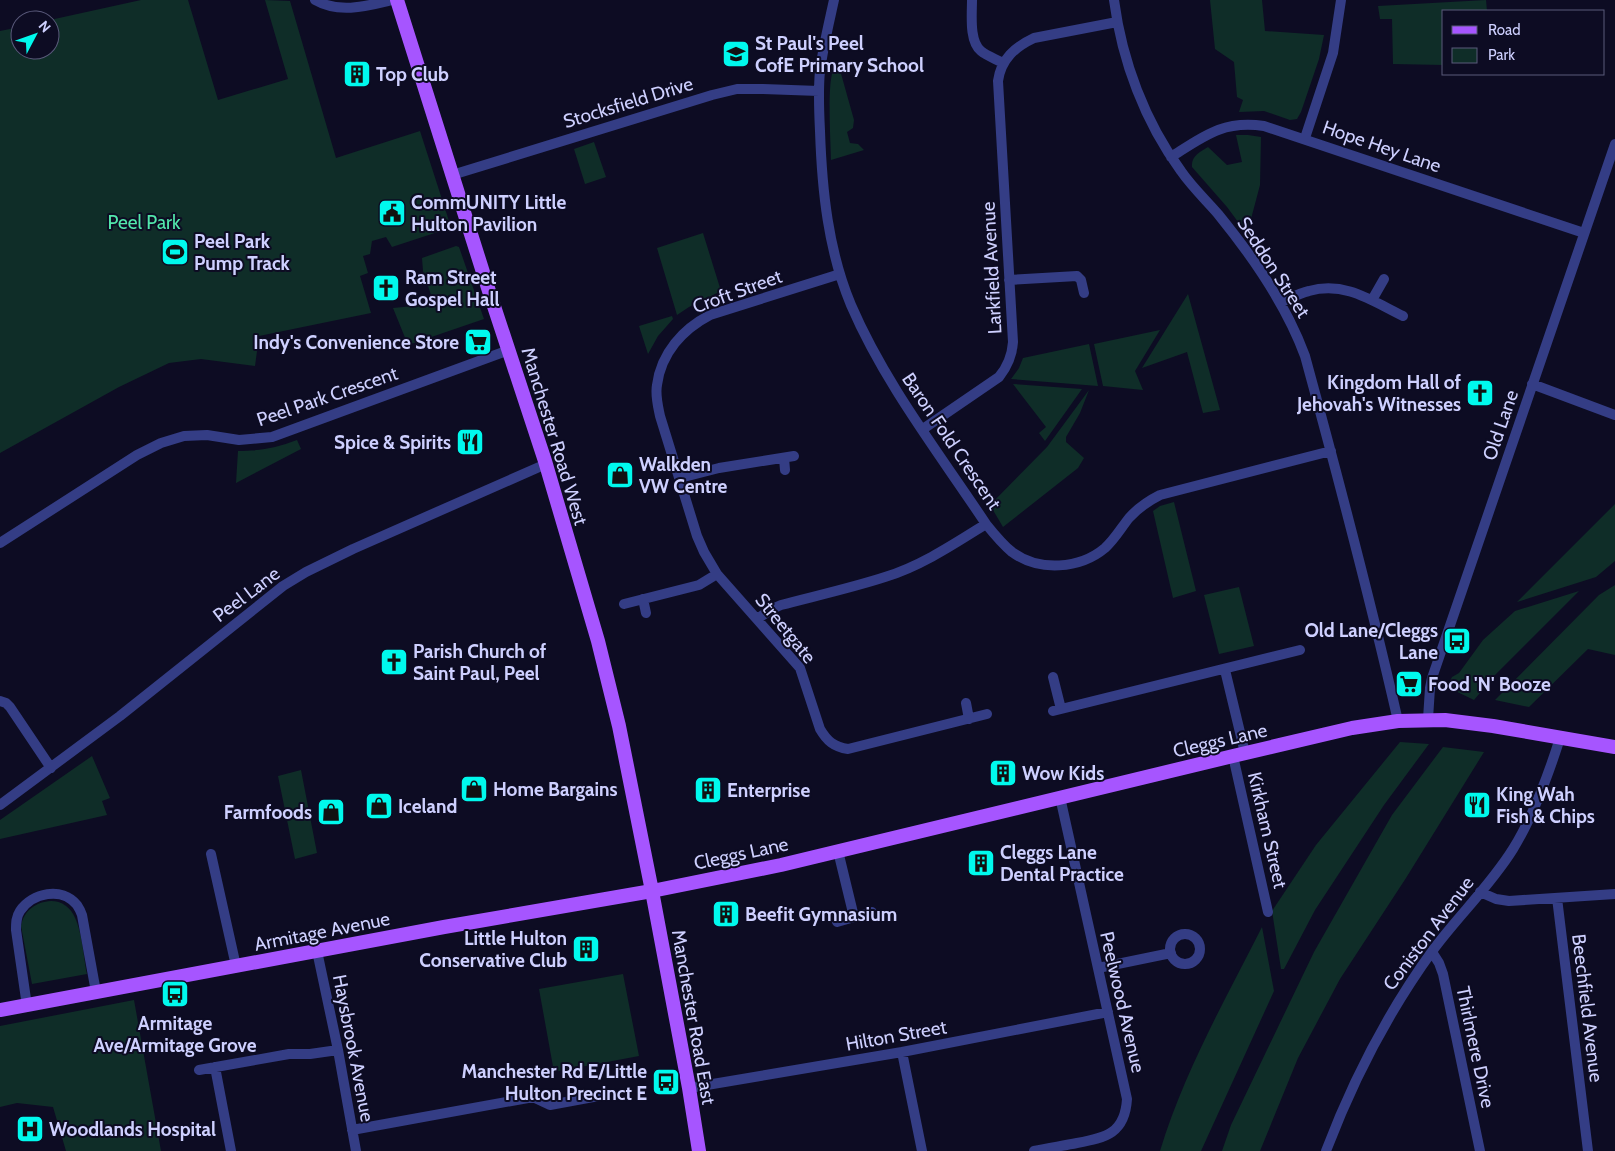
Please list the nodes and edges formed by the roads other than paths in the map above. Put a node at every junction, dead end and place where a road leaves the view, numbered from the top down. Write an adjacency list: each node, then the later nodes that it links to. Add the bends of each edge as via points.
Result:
1 (315, 0): 2 (street, via 337,8)
2 (392, 0)
3 (397, 0): 14 (main road, Manchester Road West)
4 (834, 0): 10 (street, Baron Fold Crescent)
5 (972, 0): 9 (street, via 977,47)
6 (1114, 0): 8 (street, Seddon Street)
7 (1341, 0): 11 (street, via 1333,53)
8 (1117, 22): 9 (street, via 1034,38 1014,49); 13 (street, Seddon Street, via 1139,94)
9 (1003, 63): 18 (street, Larkfield Avenue, via 998,81)
10 (818, 91): 14 (street, Stocksfield Drive, via 737,89); 16 (street, Baron Fold Crescent, via 826,211)
11 (1305, 138): 13 (street, Hope Hey Lane, via 1264,126 1237,125 1206,135); 15 (street, Hope Hey Lane)
12 (1615, 144): 15 (street, Old Lane)
13 (1171, 157): 21 (street, Seddon Street, via 1246,250)
14 (452, 175): 23 (main road, Manchester Road West)
15 (1584, 233): 24 (street, Old Lane)
16 (840, 274): 26 (street, Baron Fold Crescent, via 880,364); 30 (street, Croft Street, via 710,315 694,324 672,346 656,386 657,400)
17 (1384, 279): 20 (street)
18 (1008, 280): 19 (street, via 1077,276); 26 (street, Larkfield Avenue, via 1013,342 1005,370)
19 (1084, 293)
20 (1372, 300): 21 (street, via 1352,291 1330,287 1308,291); 22 (street)
21 (1280, 303): 27 (street, Seddon Street, via 1305,356)
22 (1403, 316)
23 (508, 350): 28 (main road, Manchester Road West); 32 (street, Peel Park Crescent, via 272,437 239,440 207,435 184,436 161,443)
24 (1532, 384): 25 (street); 46 (street, Old Lane, via 1432,678)
25 (1615, 415)
26 (923, 430): 31 (street, Baron Fold Crescent)
27 (1331, 451): 31 (street, Baron Fold Crescent, via 1160,495 1136,510 1115,538 1092,557 1066,565 1024,560 1003,544); 45 (street, Seddon Street)
28 (546, 464): 50 (street, Peel Lane, via 353,549 283,586); 55 (main road, Manchester Road West, via 600,651)
29 (785, 470): 30 (street, via 789,457)
30 (680, 478): 33 (street, Streetgate, via 697,536)
31 (986, 524): 37 (street, via 938,553 886,577 781,605)
32 (0, 543)
33 (717, 574): 34 (street, via 699,585); 37 (street, Streetgate)
34 (643, 599): 35 (street); 36 (street)
35 (624, 604)
36 (646, 613)
37 (757, 619): 44 (street, Streetgate, via 800,668 820,729 825,738 839,748 848,749)
38 (1300, 650): 39 (street)
39 (1225, 670): 40 (street, via 1057,710); 49 (street, Kirkham Street)
40 (1053, 677)
41 (0, 701): 50 (street, via 10,706)
42 (966, 703): 44 (street)
43 (987, 714): 44 (street, Streetgate)
44 (970, 718)
45 (1398, 720): 46 (main road, Cleggs Lane); 49 (main road, Cleggs Lane)
46 (1428, 720): 47 (main road, Cleggs Lane)
47 (1560, 738): 48 (main road, Cleggs Lane); 56 (street, Coniston Avenue, via 1550,771 1526,825 1513,849)
48 (1615, 748)
49 (1239, 755): 51 (main road, Cleggs Lane); 60 (street, Kirkham Street)
50 (51, 768): 52 (street, Peel Lane)
51 (1060, 797): 53 (main road, Cleggs Lane); 67 (street, Peelwood Avenue)
52 (0, 805)
53 (838, 851): 55 (main road, Cleggs Lane); 61 (street)
54 (211, 854): 66 (street)
55 (652, 891): 63 (main road, Armitage Avenue); 76 (main road, Manchester Road East)
56 (1480, 892): 58 (street, via 1508,901); 65 (street, Coniston Avenue)
57 (1615, 894): 58 (street)
58 (1557, 898): 86 (street, Beechfield Avenue)
59 (872, 912): 61 (street)
60 (1268, 912)
61 (854, 917): 62 (street)
62 (837, 922)
63 (317, 952): 66 (main road, Armitage Avenue); 72 (street, Haysbrook Avenue)
64 (1172, 952): 67 (street)
65 (1432, 952): 84 (street, Coniston Avenue, via 1393,1010 1365,1061); 85 (street, Thirlmere Drive, via 1443,974)
66 (236, 966): 68 (main road, Armitage Avenue)
67 (1098, 968): 71 (street, Peelwood Avenue)
68 (96, 992): 69 (main road, Armitage Avenue); 69 (street, via 82,915 69,898 48,893 26,904 16,921)
69 (27, 1006): 70 (main road, Armitage Avenue)
70 (0, 1010)
71 (1108, 1012): 73 (street, Hilton Street); 83 (street, Peelwood Avenue, via 1127,1099 1121,1122 1108,1135 1098,1139)
72 (338, 1050): 74 (street, via 289,1054); 78 (street, Haysbrook Avenue)
73 (902, 1052): 76 (street, Hilton Street); 82 (street)
74 (215, 1067): 75 (street); 79 (street)
75 (199, 1070)
76 (689, 1088): 81 (main road, Manchester Road East)
77 (604, 1095): 78 (street, via 550,1105 528,1098)
78 (352, 1130): 80 (street, Haysbrook Avenue)
79 (231, 1151)
80 (356, 1151)
81 (699, 1151)
82 (922, 1151)
83 (1034, 1151)
84 (1326, 1151)
85 (1480, 1151)
86 (1588, 1151)

